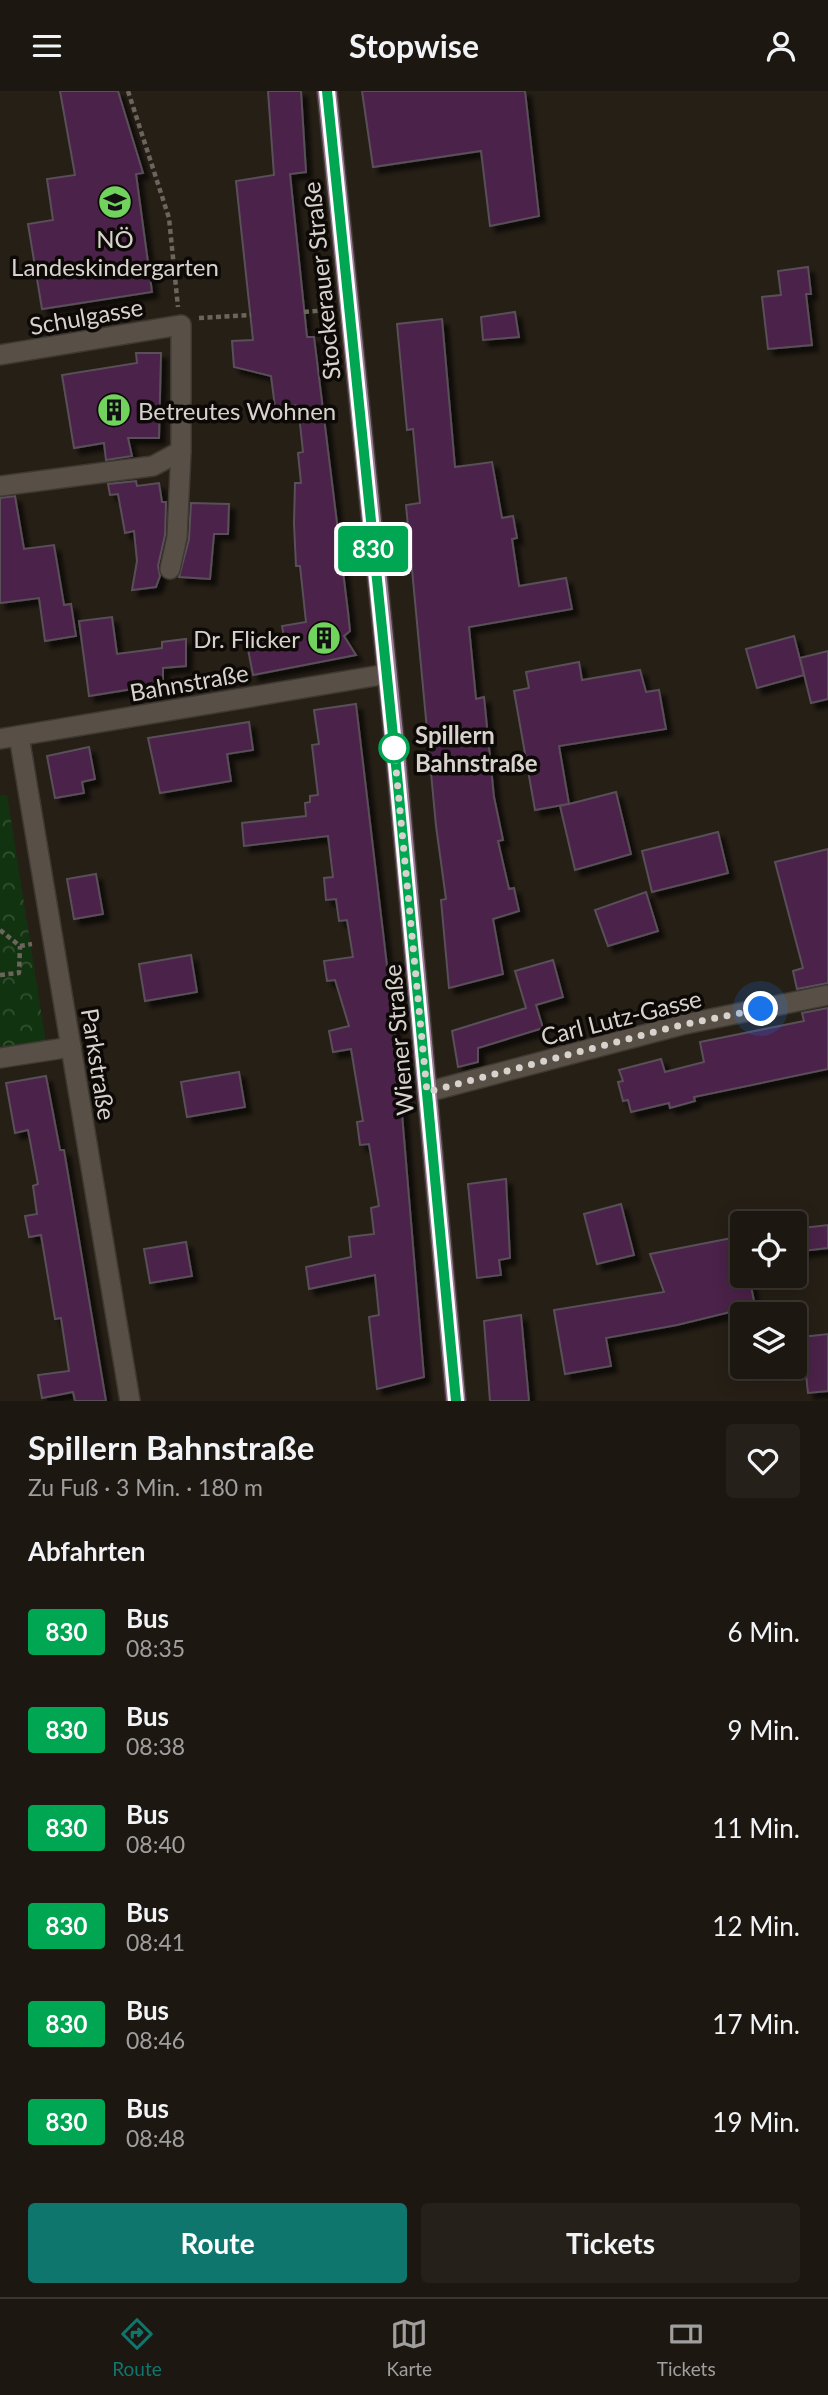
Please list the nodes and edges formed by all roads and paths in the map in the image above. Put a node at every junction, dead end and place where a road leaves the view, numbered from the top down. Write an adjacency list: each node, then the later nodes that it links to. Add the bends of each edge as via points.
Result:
1 (128, 91): 4 (path, via 169,218)
2 (327, 91): 9 (main road, Stockerauer Straße)
3 (251, 315): 4 (path)
4 (184, 321): 5 (street, Schulgasse); 6 (street)
5 (0, 355)
6 (181, 451): 7 (street, via 153,466); 8 (street, via 177,537)
7 (0, 486)
8 (170, 569)
9 (387, 674): 10 (street, Bahnstraße); 18 (main road, Wiener Straße)
10 (9, 738): 12 (street, Parkstraße)
11 (0, 930): 13 (path)
12 (54, 941): 13 (path); 16 (street, Parkstraße)
13 (20, 946): 14 (path, via 19,973)
14 (0, 975)
15 (828, 995): 18 (street, Carl Lutz-Gasse, via 681,1025)
16 (71, 1047): 17 (street); 19 (street, Parkstraße)
17 (0, 1058)
18 (427, 1092): 20 (main road, Wiener Straße)
19 (130, 1401)
20 (456, 1401)

